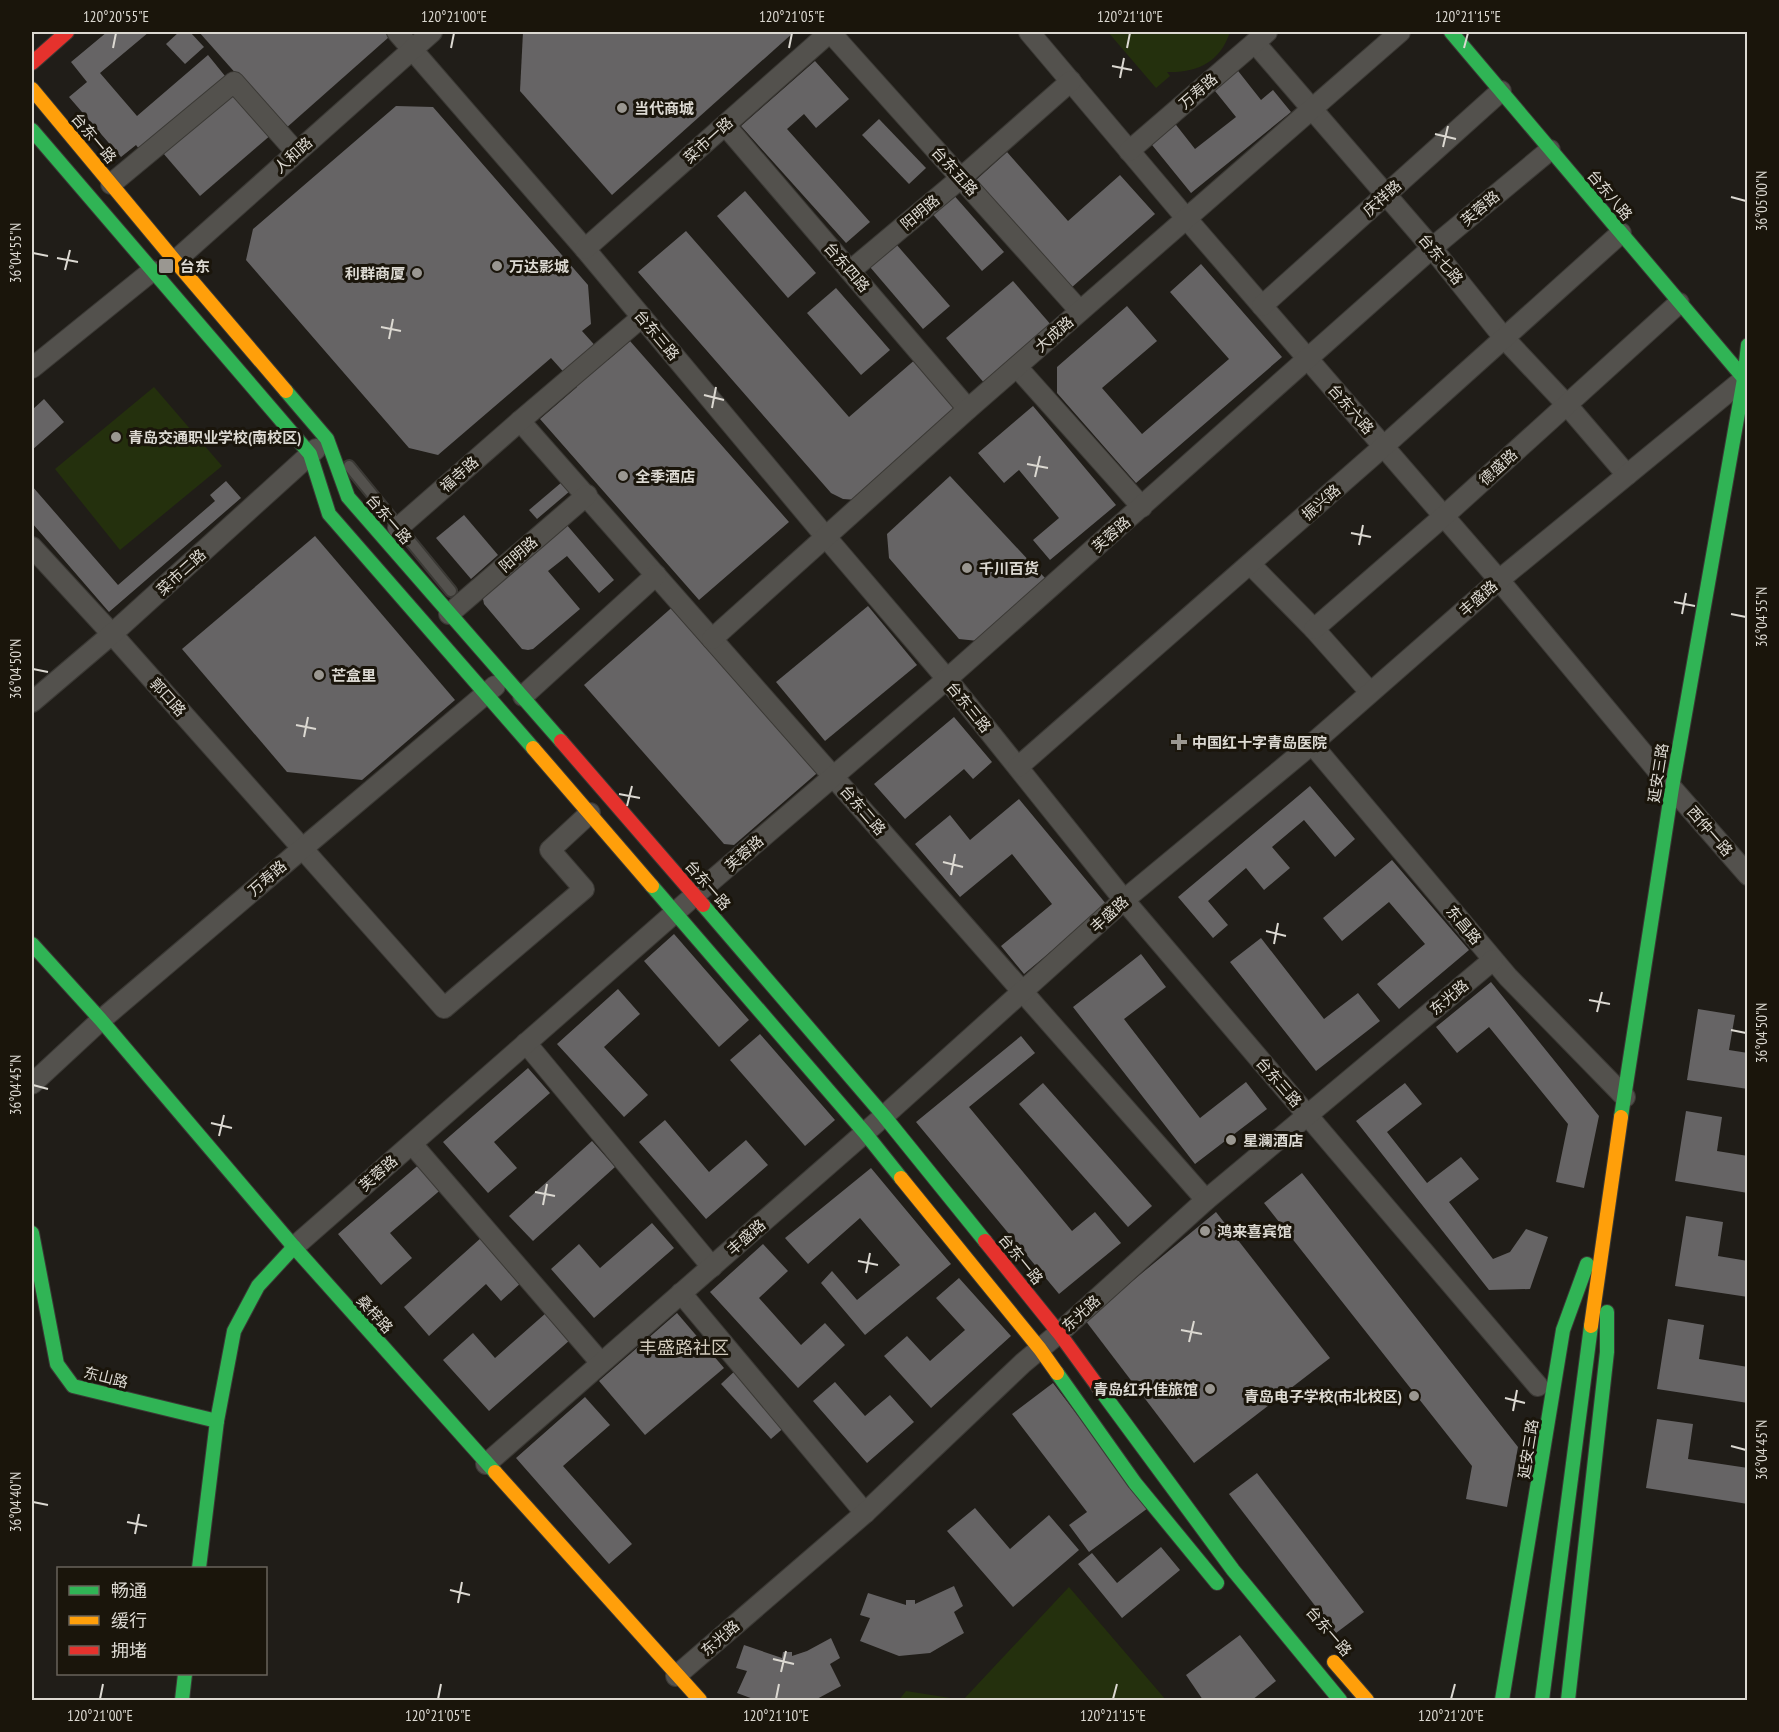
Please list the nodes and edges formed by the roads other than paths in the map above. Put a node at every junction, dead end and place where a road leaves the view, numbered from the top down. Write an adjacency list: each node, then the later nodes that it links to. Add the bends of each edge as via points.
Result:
1 (67, 32): 10 (main road)
2 (397, 32): 9 (street, 台东三路)
3 (432, 32): 9 (street, 人和路)
4 (830, 32): 15 (street, 菜市一路); 20 (street, 台东五路)
5 (1029, 32): 11 (street, 台东六路)
6 (1400, 32): 14 (street, 大成路)
7 (1450, 32): 13 (main road, 台东八路)
8 (1261, 37): 14 (street, 台东七路); 18 (street, 万寿路)
9 (412, 49): 19 (street, 人和路); 26 (street, 台东三路)
10 (32, 63)
11 (1071, 81): 18 (street, 台东六路); 20 (street, 阳明路)
12 (32, 89): 21 (main road, 台东一路)
13 (1501, 91): 17 (main road, 台东八路); 22 (street, 庆祥路)
14 (1311, 109): 22 (street, 台东七路); 23 (street, 大成路)
15 (725, 124): 26 (street, 菜市一路); 29 (street, 台东四路)
16 (32, 130): 28 (main road)
17 (1550, 150): 24 (main road, 台东八路); 25 (street, 芙蓉路)
18 (1129, 151): 23 (street, 台东六路)
19 (297, 152): 21 (street, via 234,82); 27 (street, 人和路)
20 (960, 178): 29 (street, 阳明路); 32 (street, 台东五路)
21 (111, 184): 27 (main road, 台东一路)
22 (1386, 194): 25 (street, 台东七路); 31 (street, 庆祥路)
23 (1186, 218): 31 (street, 台东六路); 32 (street, 大成路)
24 (1621, 233): 30 (main road, 台东八路); 34 (street, 振兴路)
25 (1432, 248): 34 (street, 台东七路); 36 (street, 芙蓉路)
26 (585, 249): 33 (street, 台东三路)
27 (175, 261): 43 (main road, 台东一路)
28 (152, 271): 38 (street); 45 (main road)
29 (850, 271): 41 (street, 台东四路)
30 (1679, 303): 39 (main road, 台东八路); 40 (street, 德盛路)
31 (1262, 306): 36 (street, 台东六路)
32 (1080, 311): 37 (street, 大成路)
33 (642, 317): 42 (street, 福寺路); 51 (street, 台东三路)
34 (1504, 338): 40 (street, 台东七路); 44 (street, 振兴路)
35 (1748, 345): 39 (main road, 延安三路)
36 (1309, 360): 44 (street, 台东六路); 48 (street, 芙蓉路)
37 (1017, 367): 41 (street, 大成路); 48 (street, 芙蓉路)
38 (32, 368)
39 (1746, 381): 46 (street, 丰盛路); 69 (main road, 延安三路)
40 (1567, 405): 46 (street, 台东七路); 49 (street, 德盛路)
41 (968, 409): 51 (street, 大成路)
42 (520, 421): 47 (street, 台东二路); 50 (street, 福寺路)
43 (327, 439): 45 (street, 菜市二路); 50 (lane); 56 (main road, 台东一路, via 348,497)
44 (1384, 446): 49 (street, 台东六路); 53 (street, 振兴路)
45 (310, 454): 58 (street, 菜市二路); 64 (main road, via 329,514)
46 (1627, 475): 55 (street, 丰盛路)
47 (587, 495): 54 (street, 台东二路); 56 (street, 阳明路)
48 (1142, 507): 61 (street, 芙蓉路)
49 (1444, 516): 55 (street, 台东六路); 57 (street, 德盛路)
50 (398, 528): 56 (lane)
51 (825, 536): 59 (street, 大成路); 61 (street, 台东三路)
52 (32, 547): 58 (street, 郭口路)
53 (1250, 564): 57 (street); 67 (street, 振兴路)
54 (656, 574): 59 (street, 台东二路); 62 (street)
55 (1499, 580): 63 (street, 丰盛路); 69 (street, 台东六路)
56 (460, 609): 60 (main road, 台东一路)
57 (1314, 629): 63 (street)
58 (112, 634): 65 (street, 菜市二路); 71 (street, 郭口路)
59 (712, 639): 68 (street, 台东二路)
60 (505, 676): 62 (main road, 台东一路); 64 (street, 万寿路)
61 (947, 679): 67 (street, 台东三路); 68 (street, 芙蓉路)
62 (530, 688): 74 (main road, 台东一路)
63 (1370, 692): 66 (street, 丰盛路)
64 (487, 694): 70 (main road); 71 (street, 万寿路)
65 (32, 702)
66 (1312, 744): 75 (street, 丰盛路); 78 (street, 东昌路)
67 (1018, 767): 75 (street, 台东三路)
68 (840, 770): 74 (street, 芙蓉路); 79 (street, 台东二路)
69 (1672, 788): 73 (street, 西仲一路); 83 (main road, 延安三路)
70 (590, 813): 71 (street, 郭口路, via 550,850 584,889 444,1008); 76 (main road)
71 (303, 848): 80 (street, 万寿路)
72 (692, 873): 74 (lane)
73 (1748, 874)
74 (695, 895): 76 (street, 芙蓉路); 85 (main road, 台东一路)
75 (1124, 900): 79 (street, 丰盛路); 84 (street, 台东三路)
76 (676, 913): 81 (street, 芙蓉路); 86 (main road)
77 (32, 944): 80 (main road, 桑梓路)
78 (1493, 960): 83 (street, 东昌路); 84 (street, 东光路)
79 (1023, 992): 85 (street, 丰盛路); 88 (street, 台东二路)
80 (101, 1020): 82 (street, 万寿路); 91 (main road, 桑梓路)
81 (526, 1043): 87 (street, 芙蓉路); 92 (street)
82 (32, 1084)
83 (1624, 1097): 89 (main road, 延安三路)
84 (1308, 1115): 88 (street, 东光路); 97 (street, 台东三路)
85 (885, 1116): 86 (street, 丰盛路); 94 (main road, 台东一路)
86 (865, 1133): 92 (street, 丰盛路); 95 (main road)
87 (412, 1144): 91 (street, 芙蓉路); 96 (street)
88 (1206, 1200): 94 (street, 东光路)
89 (1606, 1208): 112 (main road, 延安三路, via 1563,1330); 113 (main road, 延安三路); 114 (main road, 延安三路, via 1607,1352)
90 (32, 1233): 98 (main road, 东山路, via 57,1364 73,1386)
91 (294, 1248): 98 (main road, via 258,1286 234,1331); 99 (main road, 桑梓路)
92 (712, 1267): 93 (street, 丰盛路)
93 (681, 1293): 96 (street, 丰盛路); 101 (street)
94 (1059, 1333): 95 (street, 东光路); 100 (main road, 台东一路)
95 (1040, 1349): 101 (street, 东光路); 104 (main road, via 1135,1483)
96 (602, 1363): 99 (street, 丰盛路)
97 (1538, 1386)
98 (217, 1421): 103 (main road)
99 (486, 1464): 107 (main road, 桑梓路)
100 (1186, 1506): 102 (main road, 台东一路); 110 (main road)
101 (865, 1513): 107 (street, 东光路)
102 (1217, 1526)
103 (199, 1567)
104 (1225, 1592)
105 (1322, 1648): 111 (main road, 台东一路)
106 (185, 1675): 108 (main road)
107 (676, 1676): 109 (main road, 桑梓路)
108 (182, 1701)
109 (700, 1701)
110 (1340, 1701)
111 (1366, 1701)
112 (1502, 1701)
113 (1542, 1701)
114 (1568, 1701)

